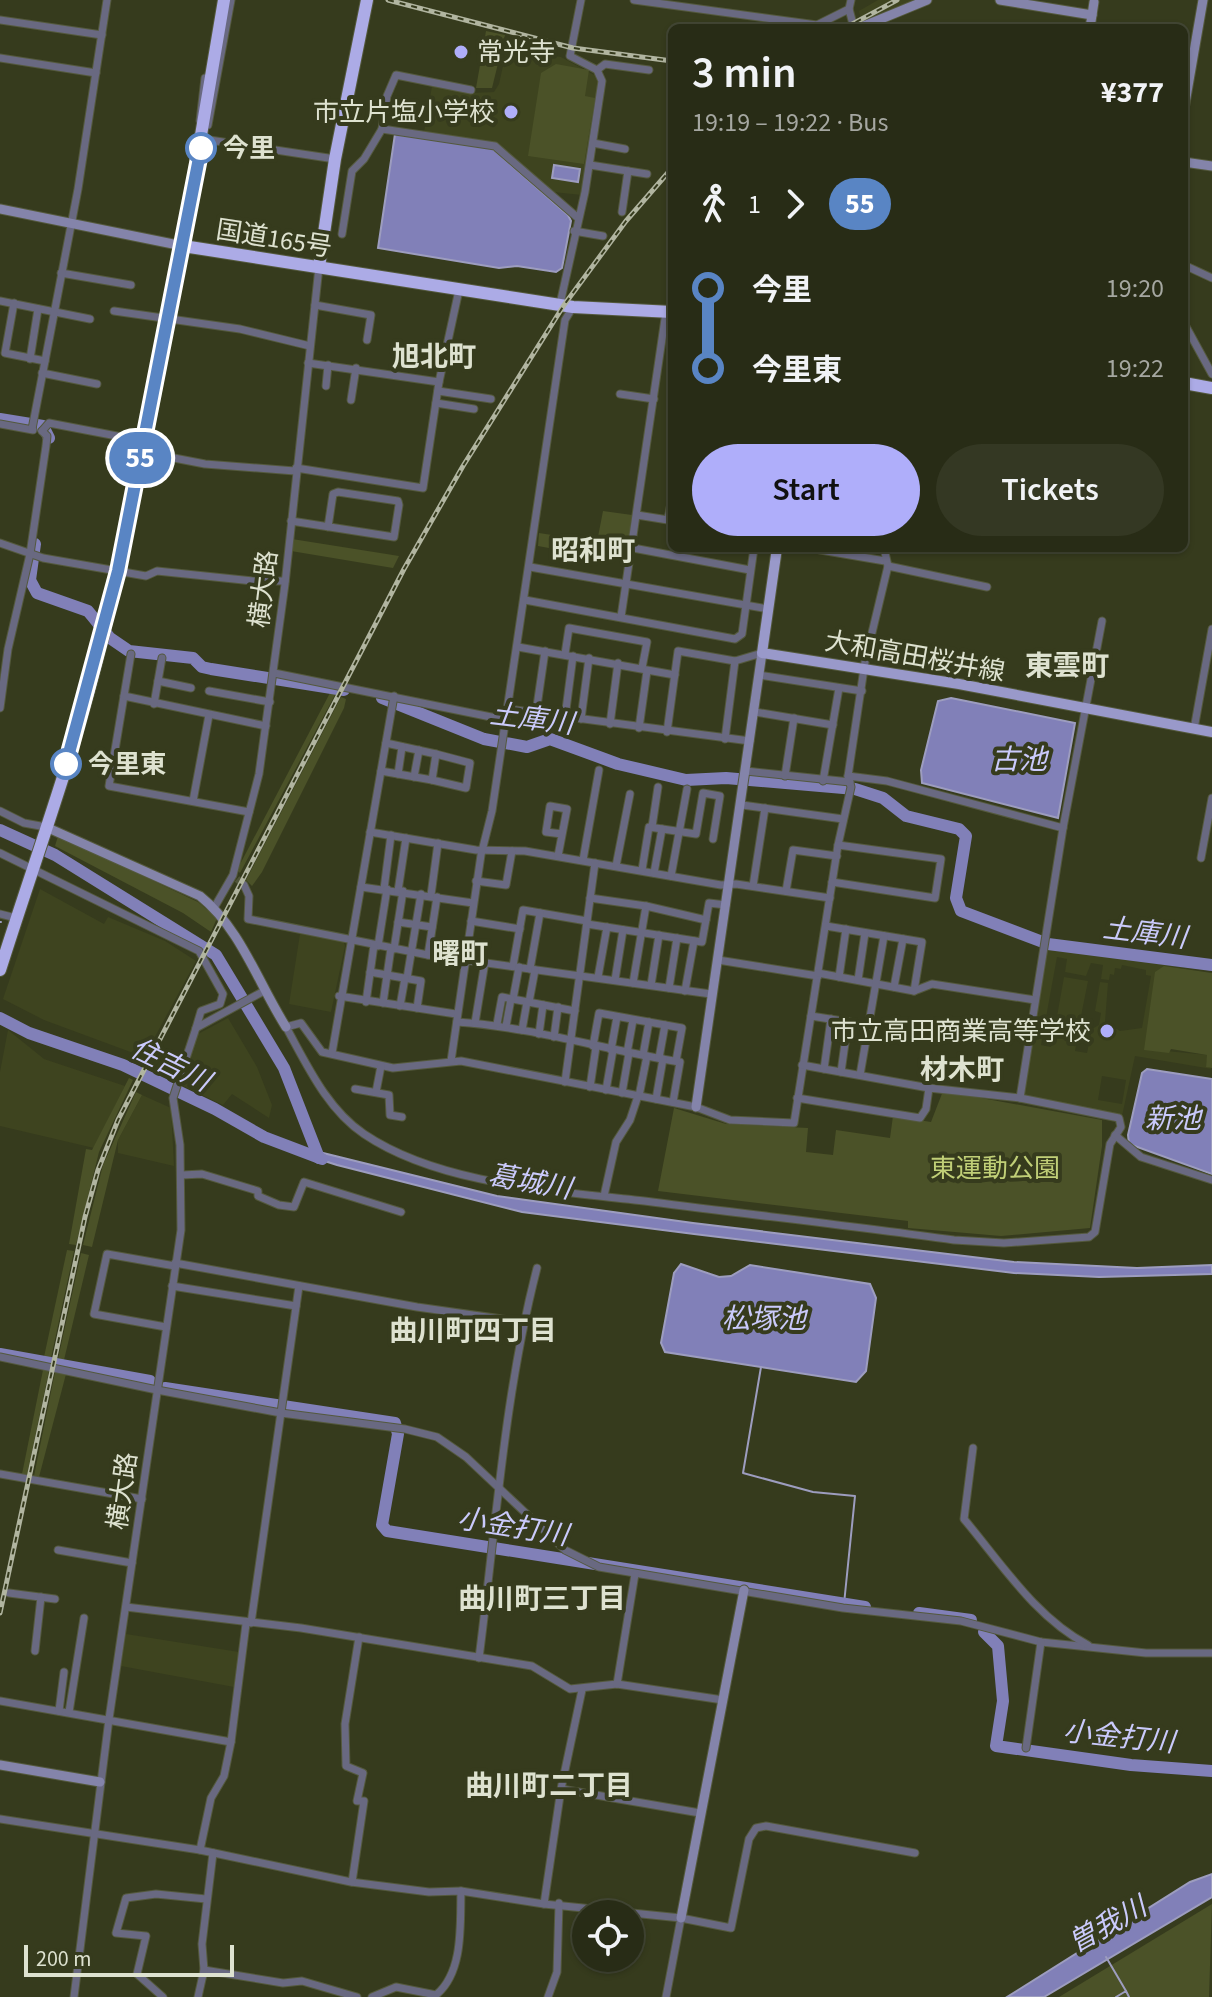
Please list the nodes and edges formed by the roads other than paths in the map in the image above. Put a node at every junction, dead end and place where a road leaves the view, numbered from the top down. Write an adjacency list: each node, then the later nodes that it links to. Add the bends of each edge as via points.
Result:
1 (107, 0): 19 (street)
2 (221, 0): 27 (highway); 27 (street, via 199,112)
3 (231, 0): 27 (street)
4 (367, 0): 30 (highway)
5 (581, 0): 21 (street, via 570,56)
6 (634, 0): 14 (street)
7 (927, 0): 17 (street)
8 (1000, 0): 12 (street)
9 (1203, 0): 24 (street)
10 (1094, 2): 12 (street)
11 (850, 4): 15 (street); 16 (street)
12 (1092, 15): 18 (street)
13 (0, 20): 19 (street)
14 (810, 24)
15 (819, 24)
16 (855, 24)
17 (866, 24)
18 (1091, 24)
19 (102, 35): 23 (street)
20 (0, 58): 23 (street)
21 (597, 70): 22 (street, via 605,64); 28 (street, via 602,81)
22 (649, 70)
23 (96, 73): 39 (street)
24 (1188, 86)
25 (471, 90): 26 (street, via 396,75)
26 (382, 129): 38 (street, via 495,146); 41 (street, via 352,171)
27 (203, 139): 30 (street); 43 (highway)
28 (593, 143): 29 (street); 32 (street)
29 (625, 149)
30 (335, 159): 44 (highway)
31 (1188, 163): 33 (street)
32 (590, 165): 34 (street); 38 (street)
33 (1212, 166)
34 (628, 171): 35 (street); 37 (street)
35 (647, 174)
36 (0, 209): 39 (street)
37 (622, 212)
38 (578, 218): 40 (street)
39 (70, 225): 43 (street); 46 (street)
40 (574, 231): 42 (street); 53 (street)
41 (342, 234)
42 (603, 236)
43 (183, 246): 44 (highway, 国道165号); 58 (highway, 国道165号)
44 (319, 267): 49 (highway, 国道165号); 52 (street, 横大路)
45 (1188, 267): 47 (street)
46 (61, 273): 48 (street); 56 (street)
47 (1212, 278)
48 (131, 285)
49 (459, 290): 53 (highway, 国道165号); 72 (street)
50 (0, 301): 51 (street)
51 (14, 303): 54 (street); 64 (street)
52 (315, 305): 62 (street, via 371,315); 63 (street, 横大路)
53 (566, 306): 57 (highway, 国道165号); 101 (street)
54 (38, 309): 56 (street); 65 (street)
55 (114, 311): 58 (street)
56 (54, 312): 60 (street); 66 (street)
57 (668, 312)
58 (168, 318): 63 (street); 87 (highway, 国道165号)
59 (668, 318): 80 (street)
60 (90, 319)
61 (1188, 330): 71 (street)
62 (367, 340)
63 (310, 346): 67 (street, 横大路)
64 (3, 353): 65 (street)
65 (30, 359): 66 (street)
66 (45, 361): 70 (street)
67 (308, 363): 68 (street); 88 (street, 横大路)
68 (328, 365): 69 (street); 75 (street)
69 (356, 368): 72 (street); 81 (street)
70 (42, 373): 73 (street); 85 (street)
71 (1212, 374)
72 (439, 382): 77 (street)
73 (97, 384)
74 (1188, 384): 76 (highway)
75 (326, 386)
76 (1212, 388)
77 (438, 391): 79 (street); 82 (street)
78 (620, 394): 80 (street)
79 (491, 399)
80 (654, 399): 89 (street)
81 (351, 400)
82 (436, 403): 83 (street); 88 (street, via 423,488)
83 (474, 409)
84 (0, 424): 85 (street)
85 (32, 429): 86 (street)
86 (44, 429): 87 (street, via 49,423); 99 (street)
87 (142, 446): 88 (street, via 205,464); 103 (highway, 国道165号)
88 (295, 469): 90 (street, 横大路)
89 (637, 515): 91 (street); 94 (street)
90 (291, 521): 92 (street); 104 (street, 横大路)
91 (668, 521)
92 (328, 527): 92 (street, via 394,537 398,501 338,492 333,494)
93 (0, 543): 99 (street)
94 (633, 548): 102 (street); 105 (street)
95 (753, 552): 102 (street)
96 (776, 552): 109 (main road)
97 (849, 552): 100 (street)
98 (884, 552): 100 (street)
99 (30, 554): 103 (street); 113 (street)
100 (886, 564): 106 (street); 123 (street)
101 (530, 567): 105 (street); 107 (street)
102 (750, 570): 108 (street)
103 (118, 571): 104 (street); 184 (highway, 国道165号)
104 (285, 581): 127 (street, 横大路)
105 (626, 585): 108 (street); 110 (street)
106 (987, 587)
107 (525, 600): 110 (street); 114 (street)
108 (745, 606): 109 (street); 110 (street, via 742,634 735,639)
109 (768, 609): 116 (main road)
110 (621, 617)
111 (1102, 621): 139 (street)
112 (1212, 629): 151 (street)
113 (4, 647): 137 (street)
114 (518, 647): 115 (street); 138 (street)
115 (545, 651): 118 (street); 141 (street)
116 (762, 653): 121 (street); 123 (main road, 大和高田桜井線); 126 (street)
117 (131, 654): 133 (street)
118 (569, 655): 120 (street); 124 (street, via 569,628 647,642); 143 (street)
119 (162, 658): 128 (street)
120 (589, 658): 122 (street); 145 (street)
121 (735, 661): 125 (street, via 678,651); 154 (street)
122 (618, 663): 124 (street); 147 (street)
123 (866, 667): 132 (street); 139 (main road, 大和高田桜井線)
124 (644, 670): 125 (street); 150 (street)
125 (675, 675): 152 (street)
126 (759, 675): 130 (street); 140 (street)
127 (273, 677): 134 (street); 135 (street, 横大路)
128 (158, 681): 129 (street); 136 (street)
129 (191, 688)
130 (839, 688): 132 (street); 148 (street)
131 (209, 691): 135 (street)
132 (862, 691): 168 (street)
133 (124, 696): 136 (street); 173 (street, via 109,786)
134 (394, 699): 146 (street); 156 (street)
135 (270, 702): 149 (street, 横大路)
136 (154, 704): 142 (street)
137 (0, 708)
138 (508, 709): 141 (street); 146 (street)
139 (1084, 710): 151 (main road, 大和高田桜井線); 182 (street)
140 (755, 712): 144 (street); 155 (street)
141 (536, 713): 143 (street)
142 (209, 715): 149 (street); 173 (street)
143 (565, 717): 145 (street)
144 (794, 718): 148 (street); 164 (street)
145 (581, 719): 147 (street)
146 (506, 720): 193 (street)
147 (610, 724): 150 (street)
148 (833, 725): 167 (street)
149 (266, 726): 177 (street, 横大路)
150 (639, 728): 152 (street)
151 (1194, 729): 153 (main road, 大和高田桜井線)
152 (667, 732): 154 (street)
153 (1212, 732)
154 (725, 739): 155 (street)
155 (750, 741): 162 (street)
156 (386, 743): 157 (street); 161 (street)
157 (402, 747): 158 (street); 163 (street)
158 (419, 750): 159 (street); 165 (street)
159 (436, 754): 166 (street); 166 (street, via 470,763 466,788)
160 (599, 770): 199 (street)
161 (381, 771): 163 (street); 185 (street)
162 (746, 771): 164 (street); 174 (street)
163 (398, 774): 165 (street)
164 (785, 776): 167 (street)
165 (414, 777): 166 (street)
166 (432, 780)
167 (823, 781): 168 (street)
168 (850, 782): 178 (street); 182 (street, via 887,781)
169 (658, 787): 181 (street)
170 (687, 789): 186 (street)
171 (630, 794): 201 (street)
172 (1212, 798): 198 (street)
173 (193, 801): 177 (street)
174 (742, 805): 175 (street); 209 (street)
175 (765, 808): 178 (street); 210 (street)
176 (0, 811): 184 (street)
177 (249, 812): 206 (street, 横大路)
178 (844, 817): 192 (street)
179 (698, 824): 180 (street); 180 (street, via 703,793 720,796); 186 (street, via 696,834)
180 (715, 826): 190 (street)
181 (652, 827): 183 (street); 203 (street)
182 (1063, 828): 275 (street)
183 (662, 829): 186 (street); 204 (street)
184 (45, 831): 202 (highway, 国道165号); 222 (street, via 200,896)
185 (370, 832): 188 (street); 211 (street)
186 (679, 832): 205 (street)
187 (562, 834): 196 (street)
188 (391, 835): 189 (street); 212 (street)
189 (406, 838): 191 (street); 213 (street)
190 (713, 839)
191 (438, 843): 193 (street); 216 (street)
192 (838, 845): 197 (street); 208 (street, via 941,859 935,898)
193 (483, 849): 194 (street); 207 (street)
194 (512, 851): 196 (street); 207 (street, via 506,885)
195 (0, 853): 202 (street)
196 (558, 856): 199 (street)
197 (837, 856): 208 (street); 214 (street, via 793,850)
198 (1201, 858)
199 (583, 860): 200 (street)
200 (595, 863): 201 (street); 217 (street)
201 (616, 866): 203 (street)
202 (33, 868): 225 (highway, 国道165号); 297 (street, via 199,951 223,994 220,1004 201,1011)
203 (642, 870): 204 (street)
204 (654, 873): 205 (street)
205 (671, 876): 209 (street)
206 (238, 880): 222 (street, 横大路); 242 (street, via 249,896 248,919)
207 (476, 881): 219 (street)
208 (832, 882): 218 (street)
209 (729, 885): 210 (street); 220 (street)
210 (753, 886): 214 (street)
211 (361, 887): 212 (street); 242 (street)
212 (386, 889): 213 (street); 245 (street)
213 (401, 891): 215 (street); 228 (street)
214 (786, 891): 218 (street)
215 (421, 894): 216 (street); 230 (street)
216 (434, 896): 219 (street); 232 (street)
217 (590, 898): 221 (street); 229 (street)
218 (830, 898): 231 (street)
219 (473, 903): 227 (street)
220 (726, 905): 226 (street, via 709,903); 250 (street)
221 (646, 906): 226 (street); 237 (street)
222 (214, 908): 271 (street, via 229,924)
223 (540, 913): 229 (street); 234 (street, via 523,910); 253 (street)
224 (0, 914): 225 (street)
225 (16, 918): 254 (highway, 国道165号)
226 (706, 920): 244 (street, via 702,942)
227 (471, 921): 234 (street); 249 (street)
228 (398, 922): 230 (street); 246 (street)
229 (587, 923): 233 (street); 257 (street)
230 (416, 925): 232 (street); 247 (street)
231 (826, 926): 235 (street); 256 (street)
232 (432, 927): 248 (street)
233 (607, 927): 236 (street); 259 (street)
234 (520, 929): 252 (street)
235 (846, 929): 238 (street); 260 (street)
236 (623, 930): 237 (street); 262 (street)
237 (641, 932): 239 (street); 264 (street)
238 (865, 933): 240 (street); 263 (street)
239 (659, 935): 241 (street); 266 (street)
240 (884, 936): 243 (street); 265 (street)
241 (677, 938): 244 (street); 268 (street)
242 (352, 939): 245 (street); 273 (street)
243 (903, 939): 267 (street); 270 (street, via 922,942)
244 (694, 941): 269 (street)
245 (376, 946): 246 (street); 255 (street)
246 (392, 949): 247 (street); 258 (street)
247 (411, 952): 248 (street); 261 (street)
248 (428, 955): 249 (street)
249 (466, 959): 251 (street); 286 (street)
250 (718, 960): 256 (street); 272 (street)
251 (485, 962): 252 (street); 291 (street)
252 (516, 966): 253 (street); 274 (street)
253 (532, 969): 257 (street); 277 (street)
254 (0, 970)
255 (370, 972): 258 (street); 276 (street)
256 (818, 974): 260 (street); 284 (street)
257 (581, 975): 259 (street); 283 (street)
258 (387, 976): 261 (street); 278 (street)
259 (598, 977): 262 (street)
260 (839, 977): 263 (street)
261 (406, 978): 280 (street); 282 (street, via 421,981)
262 (615, 980): 264 (street)
263 (858, 980): 265 (street)
264 (633, 983): 266 (street)
265 (875, 984): 267 (street); 294 (street)
266 (651, 985): 268 (street)
267 (894, 987): 270 (street)
268 (669, 988): 269 (street)
269 (685, 991): 272 (street)
270 (914, 991): 275 (street, via 932,984)
271 (262, 993): 296 (street); 297 (street)
272 (711, 994): 327 (street)
273 (339, 996): 276 (street); 304 (street)
274 (512, 999): 277 (street); 292 (street, via 502,997); 295 (street)
275 (1035, 1000): 324 (street)
276 (366, 1002): 278 (street)
277 (528, 1002): 279 (street); 298 (street)
278 (383, 1003): 280 (street)
279 (543, 1005): 281 (street); 299 (street)
280 (400, 1006): 282 (street)
281 (558, 1007): 283 (street); 300 (street)
282 (417, 1008): 286 (street)
283 (575, 1011): 301 (street)
284 (811, 1016): 287 (street); 310 (street)
285 (617, 1017): 288 (street); 302 (street, via 599,1013); 303 (street)
286 (456, 1018): 291 (street); 308 (street)
287 (831, 1019): 290 (street); 312 (street)
288 (633, 1020): 289 (street); 305 (street)
289 (649, 1022): 293 (street); 306 (street)
290 (848, 1022): 294 (street); 313 (street)
291 (475, 1023): 292 (street)
292 (497, 1024): 295 (street)
293 (665, 1025): 307 (street); 309 (street, via 682,1028)
294 (868, 1025): 314 (street)
295 (506, 1026): 298 (street)
296 (286, 1027): 304 (street, via 301,1023 318,1049); 332 (street, via 336,1109 384,1146 458,1173)
297 (196, 1028): 330 (street, 横大路, via 173,1098)
298 (522, 1030): 299 (street)
299 (539, 1034): 300 (street)
300 (554, 1037): 301 (street)
301 (572, 1041): 302 (street); 315 (street)
302 (594, 1047): 303 (street); 316 (street)
303 (612, 1050): 305 (street); 319 (street)
304 (332, 1053): 311 (street)
305 (628, 1053): 306 (street); 321 (street)
306 (645, 1056): 307 (street); 322 (street)
307 (661, 1058): 309 (street); 325 (street)
308 (451, 1061): 311 (street); 315 (street)
309 (676, 1061): 326 (street, via 680,1062)
310 (802, 1065): 312 (street); 323 (street)
311 (381, 1066): 320 (street)
312 (824, 1069): 313 (street)
313 (841, 1072): 314 (street)
314 (860, 1075): 317 (street)
315 (565, 1082): 316 (street)
316 (590, 1087): 319 (street)
317 (929, 1088): 323 (street, via 920,1118); 324 (street)
318 (355, 1089): 320 (street)
319 (606, 1090): 321 (street)
320 (376, 1092): 328 (street, via 389,1095 390,1115)
321 (622, 1093): 322 (street)
322 (638, 1096): 325 (street); 332 (street, via 616,1142)
323 (797, 1098): 327 (street, via 794,1123 730,1120)
324 (1020, 1098): 329 (street, via 1119,1118 1121,1127)
325 (656, 1099): 326 (street)
326 (673, 1102): 327 (street)
327 (696, 1107)
328 (402, 1117)
329 (1115, 1135): 331 (street, via 1141,1157); 332 (street, via 1095,1232 1089,1237 1004,1243 954,1240)
330 (182, 1175): 333 (street, via 202,1174 294,1207 302,1184 312,1183); 334 (street, 横大路)
331 (1212, 1180)
332 (604, 1196)
333 (401, 1212)
334 (175, 1265): 336 (street, 横大路); 337 (street); 340 (street, via 107,1254 94,1314)
335 (537, 1268): 339 (street)
336 (172, 1286): 338 (street); 340 (street, 横大路)
337 (299, 1286): 338 (street); 339 (street)
338 (296, 1306): 343 (street)
339 (523, 1322): 346 (street)
340 (166, 1327): 342 (street, 横大路)
341 (0, 1357): 342 (street)
342 (157, 1390): 343 (street); 347 (street, 横大路)
343 (281, 1413): 346 (street, via 437,1437); 357 (street)
344 (973, 1448): 360 (street, via 964,1519 1041,1610)
345 (0, 1474): 347 (street)
346 (497, 1488): 350 (street, via 565,1550 599,1567); 363 (street)
347 (142, 1499): 349 (street, 横大路)
348 (58, 1550): 349 (street)
349 (132, 1563): 355 (street, 横大路)
350 (635, 1574): 351 (street); 365 (street)
351 (744, 1590): 359 (street, via 961,1621); 367 (street)
352 (9, 1593): 353 (street)
353 (41, 1597): 354 (street); 361 (street)
354 (55, 1599)
355 (126, 1607): 357 (street); 371 (street, 横大路)
356 (84, 1618): 370 (street)
357 (249, 1623): 358 (street); 372 (street)
358 (359, 1637): 363 (street); 383 (street, via 345,1724 346,1766 363,1773)
359 (1041, 1642): 360 (street); 373 (street)
360 (1093, 1648): 362 (street)
361 (35, 1651)
362 (1212, 1653)
363 (479, 1658): 366 (street, via 532,1666 570,1689)
364 (64, 1672): 369 (street)
365 (617, 1684): 366 (street); 367 (street)
366 (582, 1690): 376 (street)
367 (723, 1700): 377 (street)
368 (0, 1701): 369 (street)
369 (59, 1711): 370 (street)
370 (69, 1712): 371 (street)
371 (109, 1719): 372 (street); 375 (street, 横大路)
372 (231, 1742): 380 (street)
373 (1026, 1748)
374 (0, 1765): 375 (street)
375 (100, 1782): 379 (street, 横大路)
376 (561, 1789): 377 (street); 387 (street)
377 (700, 1813): 388 (street)
378 (0, 1819): 379 (street)
379 (93, 1834): 380 (street); 390 (street, 横大路)
380 (200, 1850): 381 (street)
381 (213, 1853): 383 (street); 385 (street)
382 (915, 1853): 388 (street, via 756,1828 749,1839 731,1928)
383 (352, 1882): 384 (street)
384 (461, 1891): 387 (street); 394 (street, via 453,1974 440,1992 396,1987)
385 (206, 1899): 389 (street); 391 (street, via 156,1894 126,1898 122,1906 116,1933 146,1936 137,1974)
386 (559, 1903): 387 (street); 388 (street); 395 (street, via 557,1972)
387 (544, 1904)
388 (681, 1918): 396 (street)
389 (204, 1970): 392 (street); 393 (street, via 283,1983 302,1981)
390 (74, 1997)
391 (163, 1997)
392 (198, 1997)
393 (357, 1997)
394 (372, 1997)
395 (548, 1997)
396 (666, 1997)

